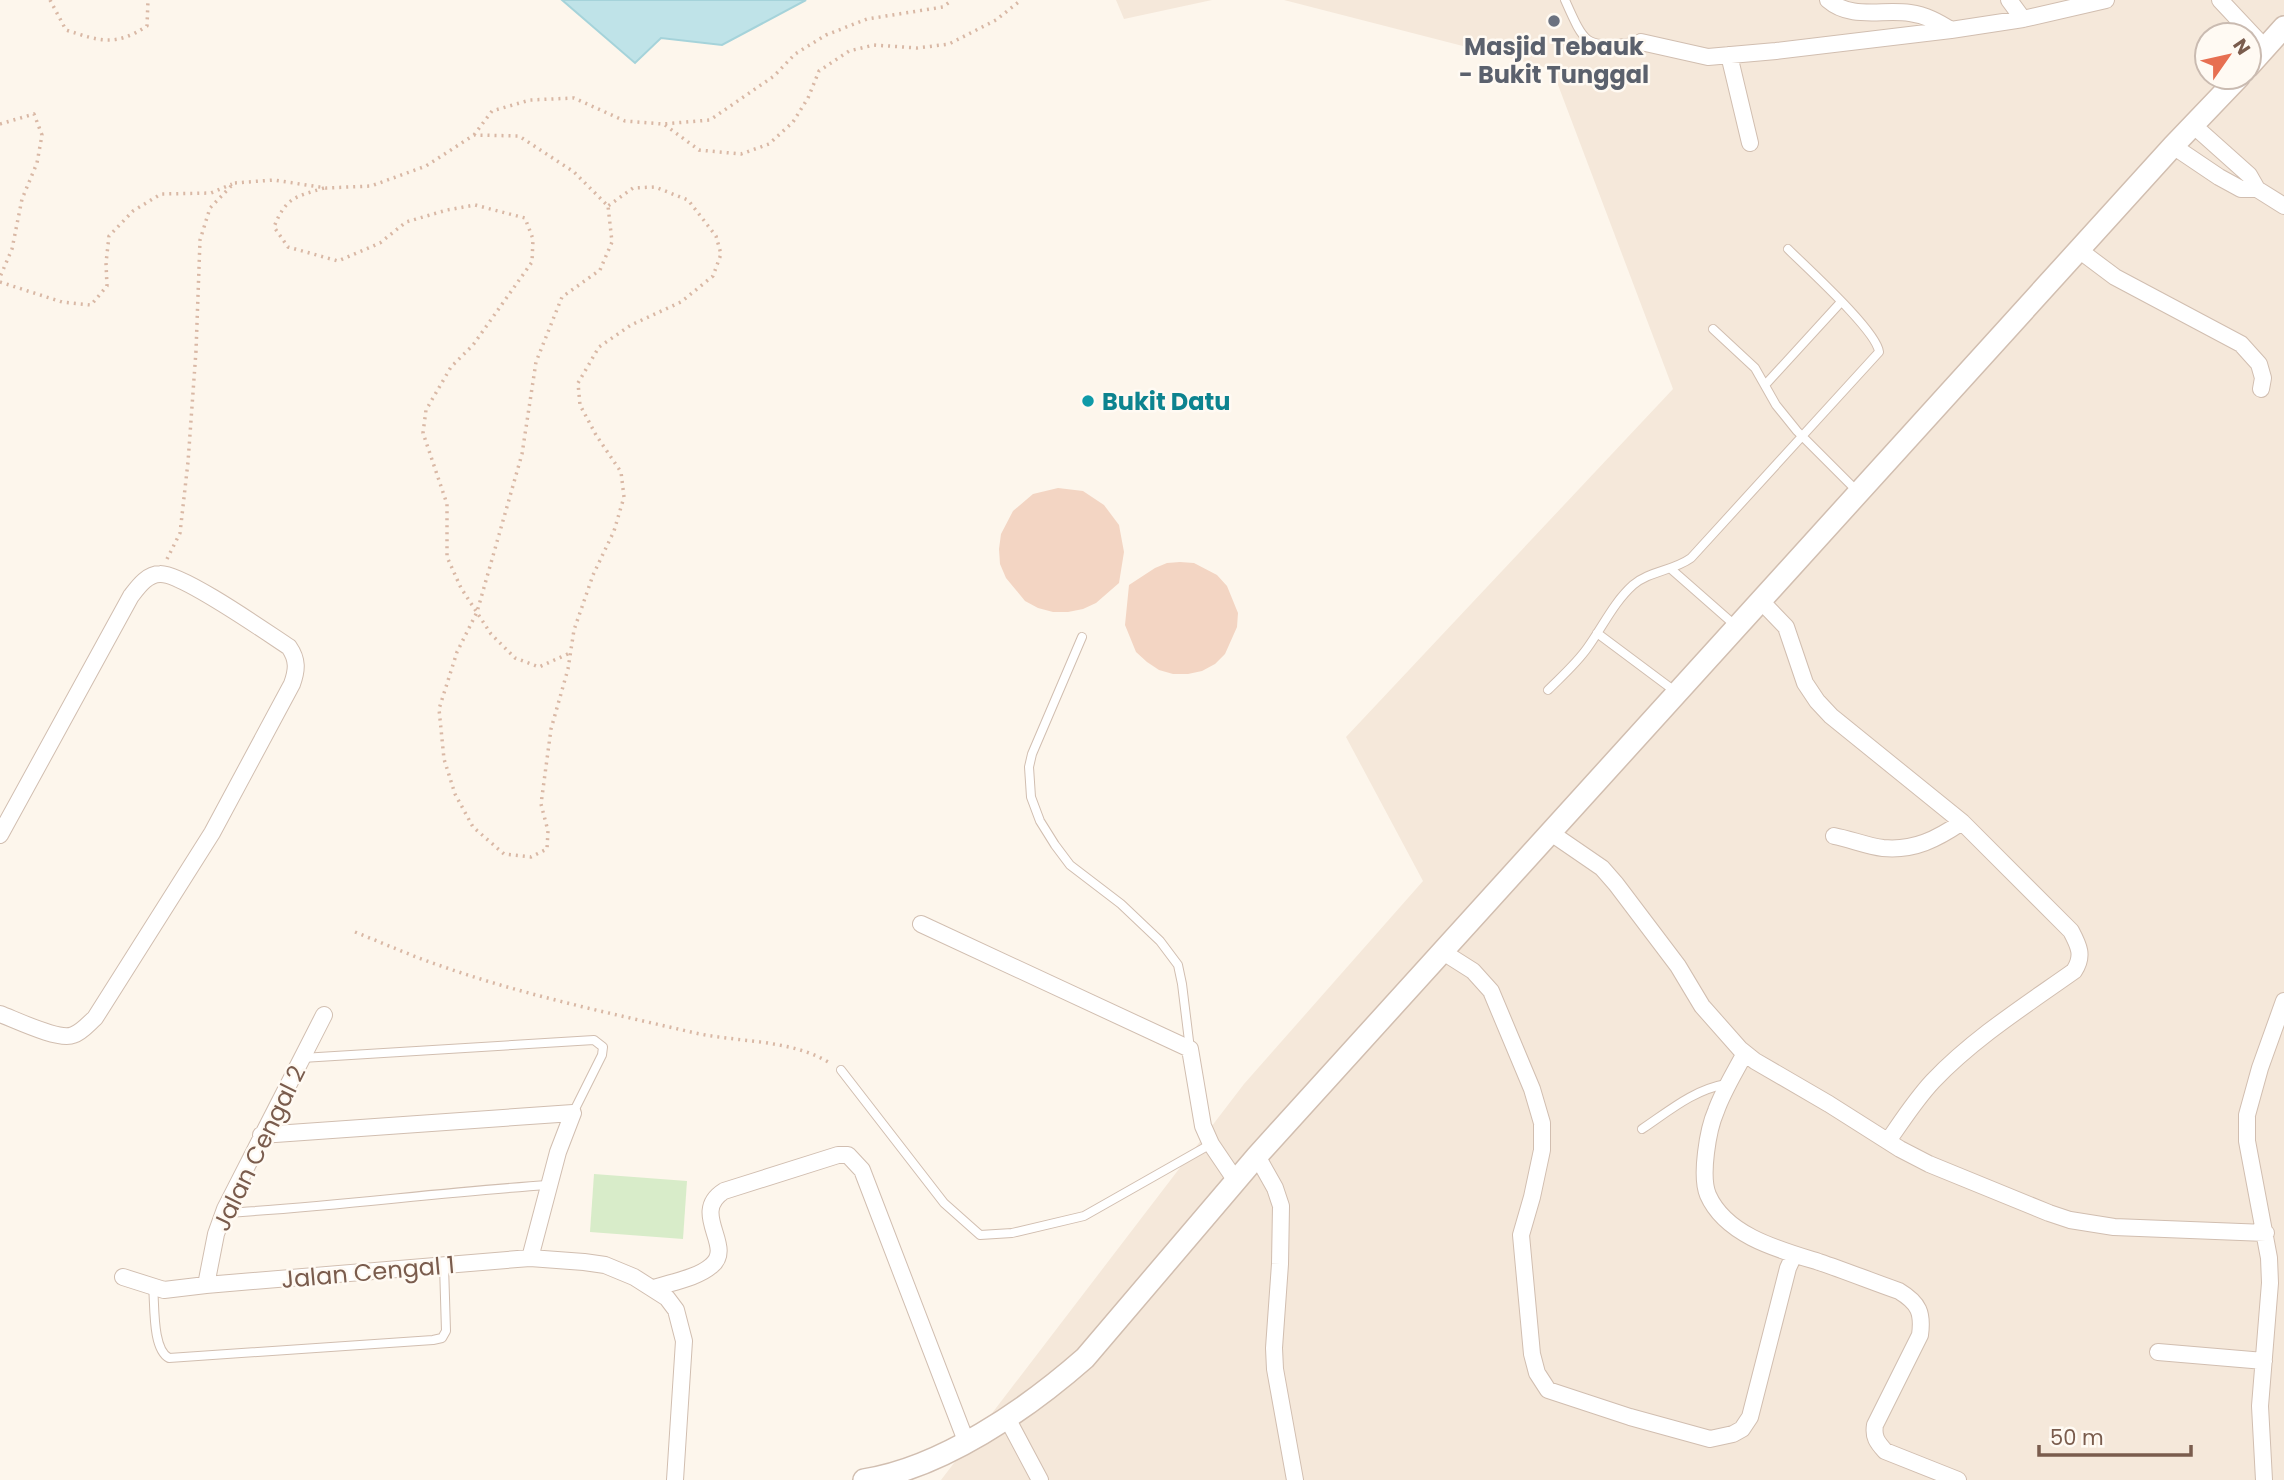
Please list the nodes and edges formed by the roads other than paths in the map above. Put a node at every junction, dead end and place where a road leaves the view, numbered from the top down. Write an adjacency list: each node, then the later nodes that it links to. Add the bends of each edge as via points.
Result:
1 (1565, 0): 9 (lane, via 1588,42)
2 (1829, 0): 8 (street, via 1845,10 1925,16)
3 (2009, 0): 6 (street)
4 (2106, 0): 6 (street)
5 (2220, 0): 10 (street)
6 (2023, 19): 8 (street)
7 (2284, 27): 10 (street)
8 (1951, 30): 12 (street)
9 (1641, 42): 12 (street, via 1708,57)
10 (2266, 48): 11 (street)
11 (2263, 51)
12 (1729, 55): 15 (street)
13 (2226, 91): 14 (street)
14 (2193, 125): 16 (street); 17 (street, via 2249,175)
15 (1750, 143)
16 (2173, 146): 17 (street, via 2241,189); 20 (street)
17 (2257, 189): 18 (street)
18 (2284, 206)
19 (1788, 249): 21 (lane)
20 (2079, 250): 24 (street, via 2115,277 2241,344 2259,363); 26 (street)
21 (1841, 302): 23 (lane); 25 (lane, via 1876,341 1879,352)
22 (1713, 329): 23 (lane, via 1755,368)
23 (1765, 384): 25 (lane)
24 (2261, 389)
25 (1802, 437): 26 (lane); 27 (lane, via 1691,558)
26 (1859, 493): 28 (street)
27 (1671, 569): 29 (lane); 30 (lane, via 1632,586)
28 (1761, 601): 29 (street); 34 (street, via 1786,627 1816,701)
29 (1738, 627): 33 (street)
30 (1597, 633): 32 (lane); 33 (lane)
31 (1082, 637): 43 (lane, via 1032,754 1031,797 1040,821 1070,865 1121,904 1178,965)
32 (1548, 690)
33 (1678, 693): 35 (street)
34 (1962, 822): 37 (street, via 1926,844 1902,848); 51 (street, via 2071,931 2080,962 1958,1057 1933,1081)
35 (1551, 833): 39 (street); 44 (street, via 1602,868 1678,965 1702,1006)
36 (0, 835): 41 (street, via 143,580 160,573 182,580 289,647 296,656 292,684 212,833 94,1018 70,1037)
37 (1834, 836)
38 (921, 924): 43 (street)
39 (1443, 952): 53 (street); 58 (street, via 1473,971 1491,991 1542,1123 1542,1150 1521,1235 1532,1354 1536,1373 1548,1390 1710,1439 1733,1434 1750,1417)
40 (2284, 1001): 57 (street, via 2247,1115 2247,1141)
41 (0, 1014)
42 (324, 1015): 45 (street, Jalan Cengal 2)
43 (1190, 1049): 52 (street, via 1203,1126)
44 (1745, 1053): 47 (street); 51 (street)
45 (302, 1058): 48 (lane, via 594,1040 603,1047 602,1055); 50 (street, Jalan Cengal 2)
46 (841, 1070): 52 (lane, via 944,1203 980,1235 1012,1233 1084,1216)
47 (1729, 1084): 49 (lane, via 1703,1090); 58 (street, via 1710,1129 1707,1192 1727,1220)
48 (573, 1113): 50 (street); 55 (street)
49 (1642, 1129)
50 (261, 1135): 56 (street, Jalan Cengal 2)
51 (1888, 1141): 57 (street, via 1929,1164 2070,1220 2114,1227)
52 (1211, 1144): 54 (street)
53 (1257, 1156): 54 (street); 72 (street, via 1281,1206 1274,1358)
54 (1236, 1181): 67 (street, via 1085,1358)
55 (549, 1185): 56 (lane); 59 (street)
56 (224, 1213): 62 (street, Jalan Cengal 2)
57 (2266, 1233): 66 (street, via 2270,1283)
58 (1794, 1255): 73 (street, via 1899,1291 1916,1303 1922,1320 1920,1335 1874,1433 1885,1451)
59 (530, 1258): 60 (street, Jalan Cengal 1); 64 (street, Jalan Cengal 1, via 605,1265)
60 (444, 1265): 62 (street, Jalan Cengal 1); 63 (lane, via 446,1331 433,1340 169,1358 157,1340)
61 (123, 1277): 63 (street, Jalan Cengal 1)
62 (206, 1285): 63 (street, Jalan Cengal 1, via 172,1290)
63 (153, 1286)
64 (654, 1288): 68 (street, via 714,1264 719,1252 709,1210 716,1196 838,1154 848,1155 862,1170); 69 (street, via 676,1310 684,1341)
65 (2158, 1352): 66 (street)
66 (2264, 1361): 74 (street, via 2260,1406)
67 (1007, 1418): 68 (street); 71 (street)
68 (966, 1441): 70 (street, via 917,1465)
69 (675, 1480)
70 (864, 1480)
71 (1040, 1480)
72 (1295, 1480)
73 (1958, 1480)
74 (2264, 1480)

